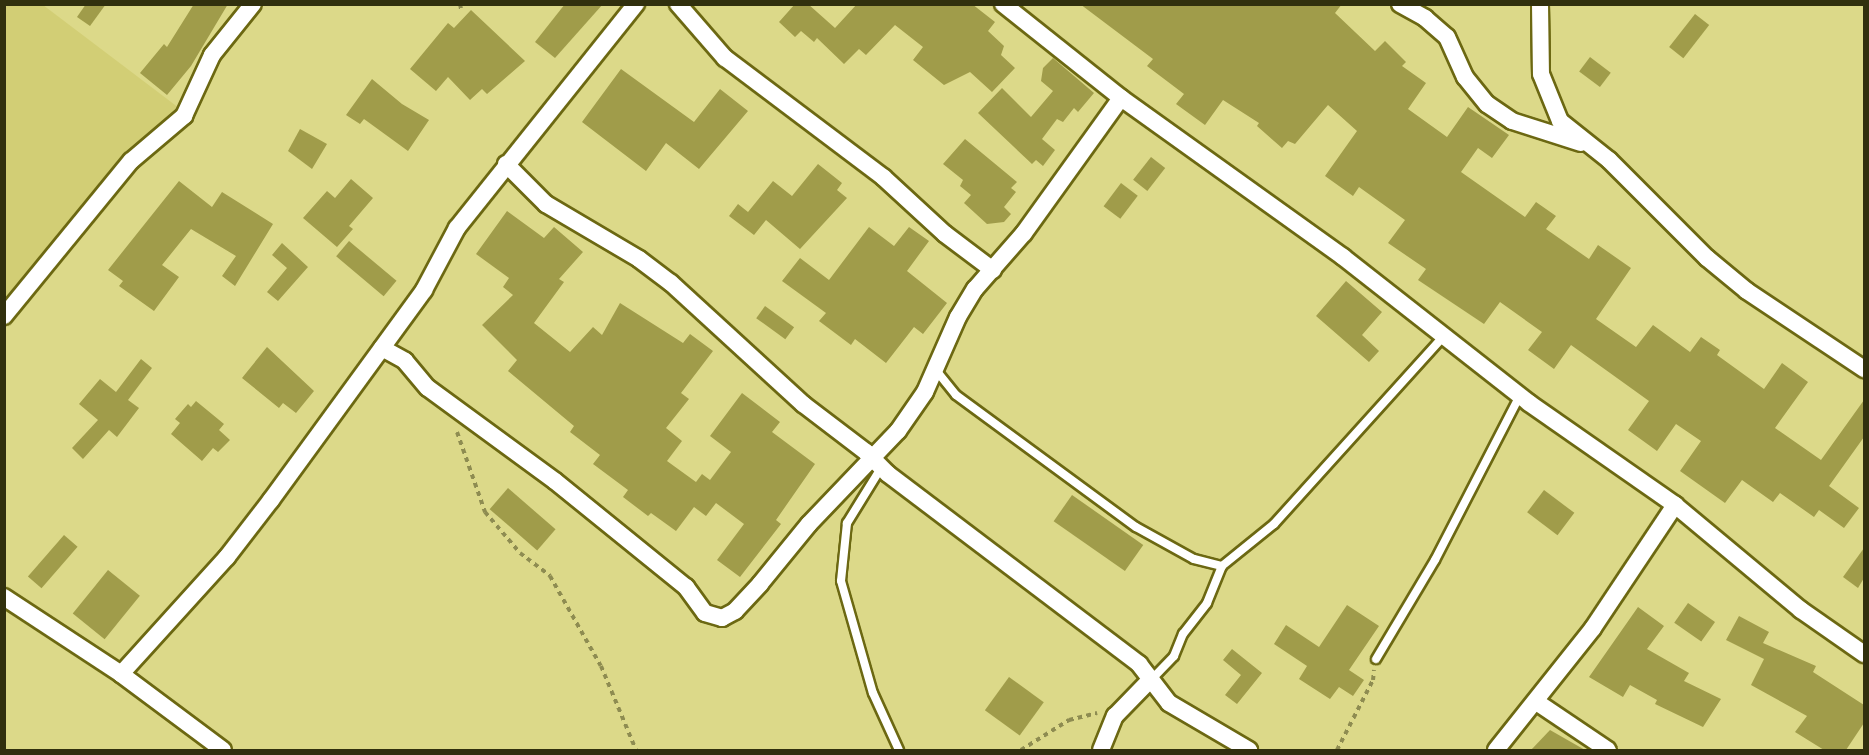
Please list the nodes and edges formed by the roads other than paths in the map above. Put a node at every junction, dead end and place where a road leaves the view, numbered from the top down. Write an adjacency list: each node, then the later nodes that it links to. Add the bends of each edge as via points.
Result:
1 (253, 4): 11 (street, via 212,55 184,116 131,161)
2 (636, 4): 9 (street)
3 (678, 4): 10 (street, via 725,58 883,177 945,234)
4 (1002, 4): 7 (street)
5 (1400, 4): 8 (street, via 1425,18 1447,38 1465,77 1487,104 1530,129)
6 (1540, 4): 8 (street, via 1541,74 1560,121)
7 (1121, 98): 10 (street); 12 (street, via 1343,257)
8 (1584, 144): 15 (street, via 1609,160 1707,258 1747,291)
9 (506, 164): 13 (street, via 457,228 424,290); 17 (street, via 546,204 630,253 671,283 803,404)
10 (993, 270): 14 (street, via 966,303)
11 (4, 316)
12 (1444, 336): 16 (street); 19 (lane, via 1274,524)
13 (382, 348): 17 (street, via 405,361 429,388 555,481 686,587 713,618 735,611); 23 (street, via 227,557)
14 (935, 369): 17 (street, via 911,414); 19 (lane, via 956,395 1136,527 1194,559)
15 (1864, 369)
16 (1520, 395): 18 (street); 22 (lane, via 1435,561)
17 (877, 463): 24 (street, via 1134,659); 27 (lane, via 848,523 841,581 873,693)
18 (1675, 505): 21 (street, via 1801,610); 25 (street)
19 (1222, 566): 24 (lane, via 1207,603 1184,634 1174,656)
20 (4, 597): 23 (street)
21 (1864, 654)
22 (1376, 659)
23 (121, 674): 26 (street)
24 (1150, 680): 28 (street, via 1115,716); 29 (street, via 1169,703)
25 (1538, 703): 30 (street); 31 (street)
26 (223, 750)
27 (899, 750)
28 (1101, 750)
29 (1249, 750)
30 (1496, 750)
31 (1608, 750)

